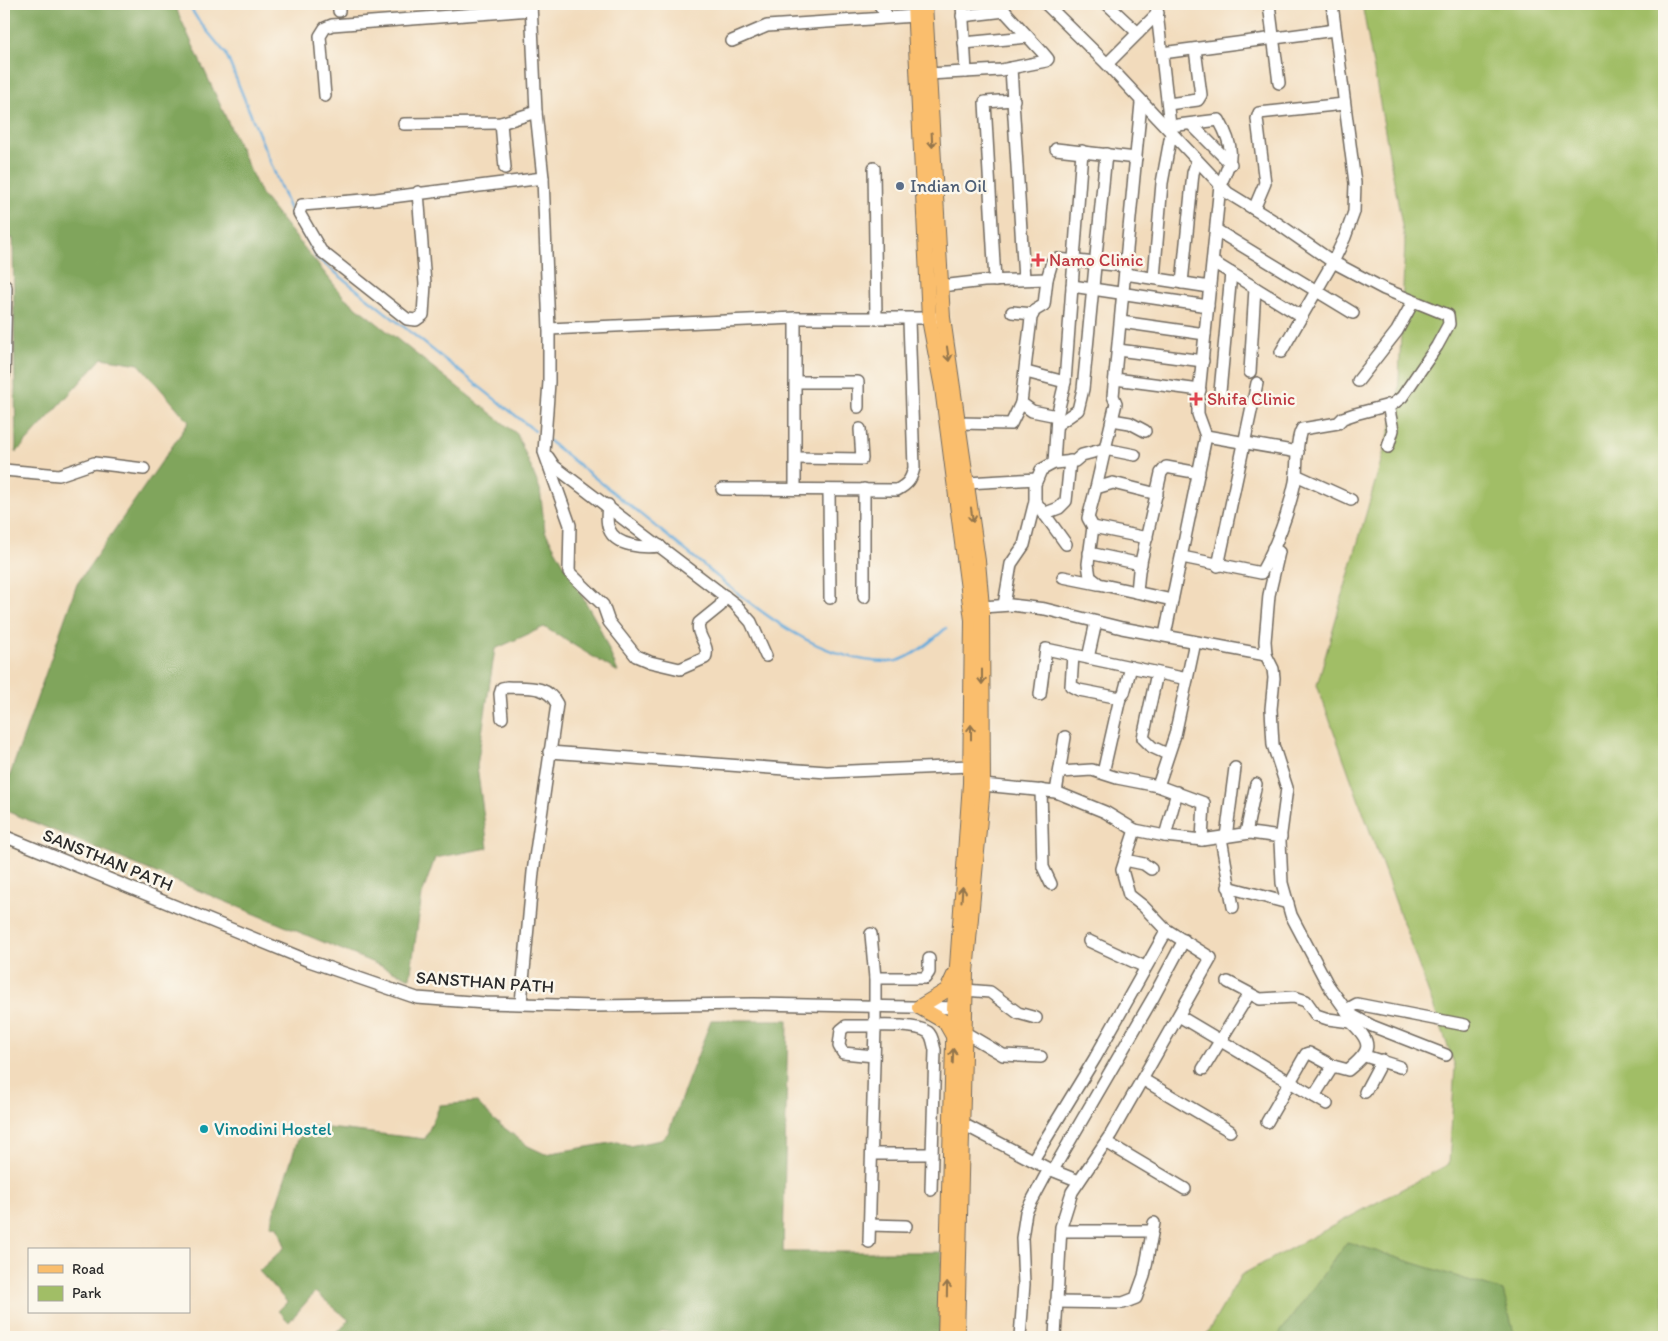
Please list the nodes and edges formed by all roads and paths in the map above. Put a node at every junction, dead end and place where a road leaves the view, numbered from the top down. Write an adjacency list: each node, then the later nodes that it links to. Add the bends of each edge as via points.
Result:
1 (879, 4): 14 (street)
2 (925, 4): 27 (main road)
3 (962, 4): 13 (street)
4 (1046, 4): 24 (street)
5 (1106, 4): 15 (street)
6 (1118, 4): 15 (street)
7 (1269, 4): 19 (street)
8 (1332, 4): 16 (street)
9 (531, 7): 29 (street, via 325,28 320,36); 34 (street)
10 (1001, 8): 13 (street); 18 (street)
11 (1157, 9): 17 (street); 23 (street)
12 (914, 10): 14 (street); 78 (main road)
13 (962, 16): 21 (street)
14 (888, 17): 20 (street, via 766,26)
15 (1120, 18): 17 (street)
16 (1335, 30): 19 (street); 33 (street)
17 (1138, 33): 24 (street)
18 (1028, 36): 21 (street); 25 (street, via 1048,59)
19 (1273, 38): 22 (street); 28 (street)
20 (732, 41)
21 (964, 43): 26 (street)
22 (1195, 49): 23 (street); 32 (street, via 1201,95 1198,100)
23 (1162, 53): 32 (street)
24 (1106, 64): 31 (street)
25 (1012, 68): 26 (street); 30 (street)
26 (966, 72): 27 (street)
27 (928, 74): 64 (main road, one-way to 64)
28 (1279, 83)
29 (325, 96)
30 (1014, 100): 59 (street); 61 (street, via 985,102)
31 (1141, 103): 38 (street); 42 (street)
32 (1168, 104): 38 (street)
33 (1344, 104): 50 (street, via 1258,113 1256,119 1265,183); 54 (street, via 1355,183 1354,212)
34 (536, 112): 35 (street); 47 (street)
35 (500, 122): 36 (street); 45 (street)
36 (404, 124)
37 (1191, 124): 38 (street); 44 (street); 44 (street, via 1219,120 1230,139)
38 (1170, 130): 43 (street); 58 (street)
39 (1056, 149): 40 (street)
40 (1082, 151): 41 (street); 52 (street)
41 (1106, 154): 42 (street); 55 (street)
42 (1136, 158): 56 (street)
43 (1197, 161): 48 (street); 62 (street, via 1192,181)
44 (1231, 164): 48 (street)
45 (505, 168)
46 (874, 168): 79 (street)
47 (543, 178): 49 (street); 82 (street)
48 (1220, 185): 50 (street); 51 (street)
49 (418, 192): 49 (street, via 425,284 423,315 416,320 407,319 321,251 299,213 302,205 312,202 376,199)
50 (1254, 209): 54 (street)
51 (1216, 230): 53 (street); 68 (street)
52 (1075, 260): 55 (street); 60 (street, via 1057,259 1052,262); 65 (street)
53 (1213, 262): 57 (street); 66 (street)
54 (1333, 262): 68 (street); 71 (street)
55 (1096, 263): 56 (street); 69 (street)
56 (1125, 270): 58 (street); 70 (street)
57 (1231, 274): 67 (street); 96 (street)
58 (1154, 278): 62 (street)
59 (1024, 279): 60 (street); 61 (street)
60 (1047, 279): 75 (street, via 1044,305)
61 (995, 280): 64 (street)
62 (1182, 283): 66 (street)
63 (4, 285): 89 (street)
64 (941, 286): 78 (main road)
65 (1072, 286): 69 (street); 93 (street)
66 (1210, 287): 72 (street)
67 (1255, 288): 76 (street); 88 (street)
68 (1316, 290): 74 (street); 76 (street)
69 (1093, 291): 70 (street); 100 (street, via 1078,410)
70 (1123, 295): 72 (street); 81 (street)
71 (1413, 302): 91 (street, via 1397,331); 98 (street, via 1448,315 1449,324 1402,397)
72 (1208, 306): 83 (street)
73 (1012, 312): 75 (street)
74 (1353, 313)
75 (1033, 314): 87 (street)
76 (1301, 316): 85 (street)
77 (795, 318): 79 (street); 82 (street); 92 (street)
78 (936, 318): 80 (street); 102 (main road, one-way to 102); 165 (main road, one-way to 78, via 972,620)
79 (876, 319): 80 (street)
80 (909, 320): 124 (street, via 914,468 911,479 897,490)
81 (1121, 322): 83 (street); 84 (street)
82 (549, 329): 109 (street)
83 (1205, 334): 86 (street)
84 (1118, 350): 86 (street); 90 (street)
85 (1280, 352)
86 (1203, 361): 95 (street)
87 (1026, 372): 93 (street); 97 (street)
88 (1250, 372)
89 (4, 375)
90 (1115, 379): 95 (street); 101 (street, via 1113,396 1116,403)
91 (1358, 381)
92 (796, 382): 99 (street, via 858,382); 112 (street)
93 (1064, 382): 100 (street)
94 (1258, 383): 106 (street)
95 (1200, 390): 105 (street, via 1198,414)
96 (1220, 392)
97 (1021, 403): 100 (street, via 1032,411); 102 (street, via 1011,424)
98 (1388, 405): 107 (street, via 1393,430); 110 (street, via 1344,418 1338,423 1302,429 1298,436)
99 (858, 407)
100 (1057, 420): 114 (street)
101 (1112, 420): 104 (street, via 1130,423); 108 (street)
102 (958, 423): 120 (main road)
103 (860, 429): 112 (street, via 862,459)
104 (1144, 431)
105 (1206, 436): 106 (street); 117 (street)
106 (1245, 444): 110 (street); 139 (street)
107 (1388, 447)
108 (1105, 449): 111 (street); 113 (street, via 1082,454 1075,461); 121 (street)
109 (544, 452): 129 (street, via 554,466); 143 (street, via 570,525 569,572 603,606 608,622 636,656 680,669 702,660 707,648 698,630 699,623 720,606)
110 (1298, 452): 118 (street)
111 (1135, 455)
112 (796, 458): 123 (street)
113 (1070, 461): 114 (street); 130 (street, via 1066,501)
114 (1054, 462): 119 (street, via 1041,470)
115 (144, 469): 116 (street, via 94,463 59,475)
116 (4, 470)
117 (1199, 474): 126 (street, via 1166,467 1161,473); 137 (street)
118 (1296, 474): 127 (street); 135 (street)
119 (1037, 479): 120 (street); 128 (street, via 1034,484)
120 (968, 483): 148 (main road, one-way to 148)
121 (1096, 488): 126 (street, via 1113,483); 131 (street, via 1088,518)
122 (722, 489): 123 (street)
123 (795, 489): 125 (street)
124 (864, 489): 125 (street); 144 (street)
125 (829, 490): 145 (street)
126 (1157, 494): 132 (street)
127 (1351, 500)
128 (1035, 501): 130 (street); 147 (street, via 1024,545 1011,564)
129 (608, 505): 134 (street); 134 (street, via 607,520 614,537 646,548)
130 (1044, 514): 133 (street)
131 (1093, 527): 132 (street); 136 (street)
132 (1146, 538): 138 (street)
133 (1066, 544)
134 (660, 546): 143 (street)
135 (1273, 548): 139 (street, via 1261,573); 153 (street, via 1279,552 1267,615)
136 (1089, 553): 138 (street); 141 (street, via 1090,577)
137 (1182, 558): 139 (street); 146 (street)
138 (1141, 564): 142 (street)
139 (1218, 566)
140 (1063, 578): 141 (street)
141 (1099, 584): 142 (street)
142 (1137, 592): 146 (street)
143 (725, 596): 154 (street, via 751,622)
144 (864, 597)
145 (830, 598)
146 (1172, 600): 150 (street)
147 (1004, 605): 148 (street); 149 (street, via 1046,609)
148 (982, 607): 170 (main road, one-way to 170)
149 (1096, 622): 150 (street); 155 (street)
150 (1165, 635): 151 (street)
151 (1195, 642): 153 (street); 158 (street)
152 (1073, 654): 155 (street); 159 (street, via 1046,649); 160 (street, via 1072,686)
153 (1266, 655): 179 (street, via 1274,669 1273,745 1287,788)
154 (766, 656)
155 (1088, 658): 156 (street)
156 (1131, 667): 157 (street); 160 (street)
157 (1157, 673): 158 (street); 164 (street, via 1143,738)
158 (1186, 679): 164 (street, via 1175,735)
159 (1040, 695)
160 (1120, 698): 168 (street)
161 (502, 718): 163 (street, via 502,688 542,690 552,694 557,704)
162 (1065, 737): 167 (street)
163 (549, 752): 165 (street, via 827,772); 199 (street)
164 (1167, 754): 171 (street)
165 (970, 766): 194 (main road, one-way to 165)
166 (1235, 768): 180 (street)
167 (1060, 772): 168 (street, via 1092,770); 173 (street)
168 (1103, 773): 171 (street)
169 (1256, 784): 176 (street)
170 (983, 785): 172 (street); 197 (main road)
171 (1158, 786): 174 (street)
172 (1041, 790): 173 (street); 184 (street, via 1043,867)
173 (1056, 792): 175 (street, via 1105,812)
174 (1178, 792): 178 (street); 181 (street, via 1204,803)
175 (1135, 830): 178 (street); 182 (street)
176 (1246, 833): 179 (street); 180 (street)
177 (4, 836): 199 (street, SANSTHAN PATH, via 309,961 417,998 485,1004)
178 (1165, 836): 181 (street)
179 (1281, 837): 186 (street, via 1282,883)
180 (1223, 838): 181 (street); 185 (street)
181 (1202, 840)
182 (1125, 860): 183 (street); 188 (street, via 1122,870 1129,894)
183 (1151, 869)
184 (1052, 884)
185 (1228, 886): 186 (street); 187 (street)
186 (1288, 903): 204 (street, via 1291,915 1328,985)
187 (1233, 907)
188 (1167, 930): 190 (street); 193 (street)
189 (871, 934): 195 (street)
190 (1184, 940): 203 (street, via 1211,958); 230 (street)
191 (1090, 941): 193 (street)
192 (929, 959): 195 (street, via 929,972 925,978)
193 (1146, 967): 229 (street)
194 (956, 973): 201 (main road, via 947,990); 202 (main road)
195 (875, 978): 200 (street)
196 (1228, 982): 198 (street)
197 (965, 990): 202 (main road); 205 (street, via 990,992 1018,1013)
198 (1249, 994): 204 (street, via 1260,998 1294,997 1306,1001 1316,1015 1328,1019); 209 (street)
199 (520, 1003): 200 (street, SANSTHAN PATH)
200 (876, 1007): 201 (street, SANSTHAN PATH); 207 (street)
201 (919, 1007): 202 (street, SANSTHAN PATH); 208 (main road, via 940,1017)
202 (959, 1008): 208 (main road)
203 (1179, 1016): 209 (street); 218 (street)
204 (1350, 1016): 206 (street, via 1357,1004); 210 (street); 212 (street, via 1364,1034 1368,1045)
205 (1036, 1018)
206 (1465, 1025)
207 (876, 1027): 211 (street); 211 (street, via 846,1026 841,1030 839,1046 843,1052); 228 (street, via 913,1028 927,1031 931,1036 935,1050)
208 (959, 1034): 213 (street, via 1003,1055); 223 (main road); 239 (main road, one-way to 208)
209 (1219, 1040): 217 (street); 219 (street)
210 (1446, 1055)
211 (874, 1056): 227 (street)
212 (1365, 1056): 214 (street); 215 (street, via 1348,1070)
213 (1041, 1057)
214 (1382, 1060): 216 (street); 220 (street)
215 (1333, 1066): 219 (street, via 1309,1053); 221 (street)
216 (1400, 1067)
217 (1203, 1069)
218 (1142, 1079): 225 (street); 226 (street)
219 (1289, 1081): 221 (street); 224 (street)
220 (1365, 1092)
221 (1314, 1096): 222 (street)
222 (1327, 1104)
223 (961, 1122): 229 (street); 240 (main road)
224 (1267, 1122)
225 (1230, 1131)
226 (1106, 1142): 231 (street); 232 (street)
227 (872, 1154): 228 (street); 234 (street)
228 (931, 1154): 233 (street)
229 (1032, 1160): 230 (street)
230 (1051, 1169): 231 (street); 241 (street, via 1026,1212 1022,1238 1024,1284)
231 (1080, 1181): 236 (street, via 1072,1192)
232 (1185, 1189)
233 (931, 1190)
234 (870, 1225): 235 (street); 237 (street)
235 (906, 1226)
236 (1061, 1230): 238 (street); 238 (street, via 1153,1227 1140,1290 1130,1302)
237 (869, 1242)
238 (1056, 1302): 242 (street)
239 (945, 1337)
240 (957, 1337)
241 (1020, 1337)
242 (1055, 1337)

